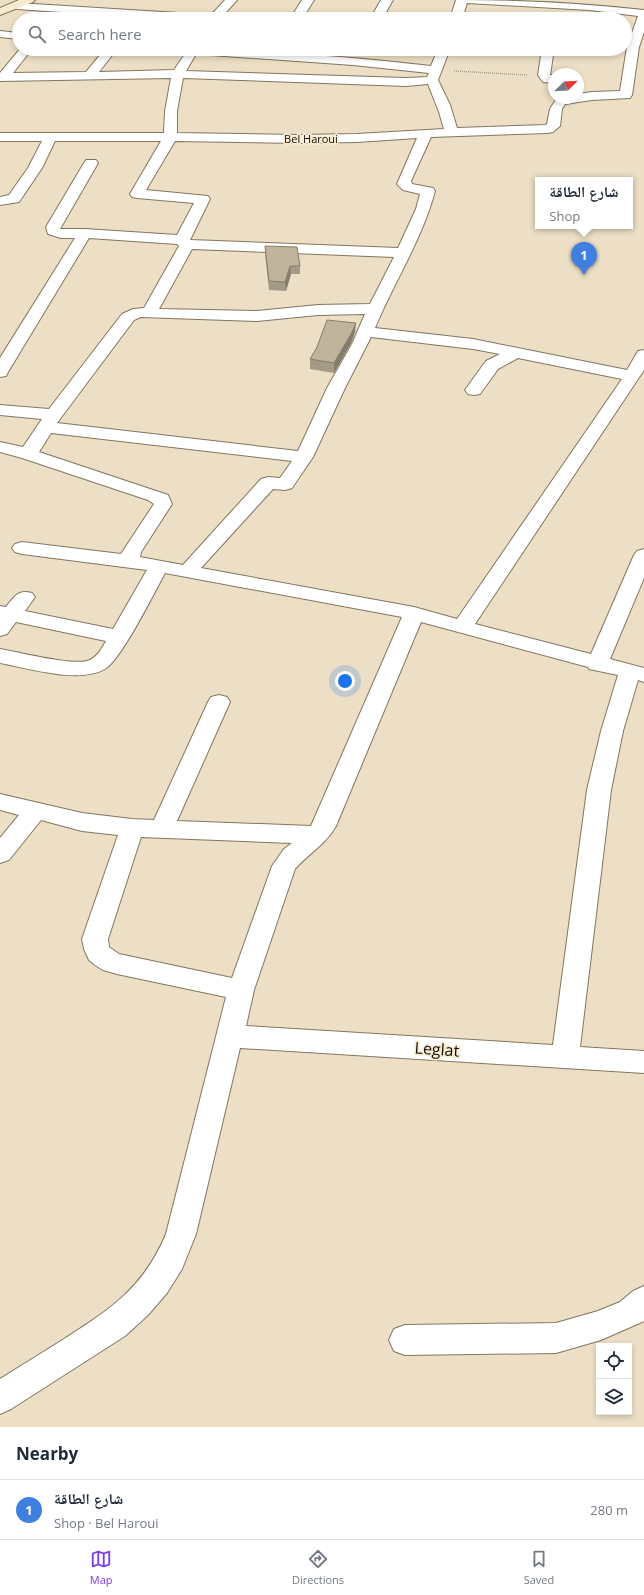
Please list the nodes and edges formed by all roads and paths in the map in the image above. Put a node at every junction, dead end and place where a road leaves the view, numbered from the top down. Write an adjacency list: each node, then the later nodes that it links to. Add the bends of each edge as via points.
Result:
1 (29, 0): 8 (street)
2 (231, 0): 14 (street)
3 (308, 0): 15 (street)
4 (387, 0): 16 (street)
5 (462, 0): 17 (street)
6 (466, 0): 18 (street)
7 (149, 4): 13 (street)
8 (17, 6): 9 (street); 10 (street)
9 (65, 9): 11 (street); 12 (street)
10 (0, 12)
11 (62, 12)
12 (93, 12)
13 (143, 12)
14 (220, 12)
15 (300, 12)
16 (380, 12)
17 (458, 12)
18 (601, 12)
19 (632, 13): 20 (street)
20 (644, 14): 23 (street)
21 (0, 34): 22 (street)
22 (12, 35)
23 (634, 47): 41 (street, Bel Haroui, via 626,95)
24 (20, 56): 37 (street)
25 (105, 56): 35 (street)
26 (189, 56): 34 (street)
27 (273, 56): 38 (street)
28 (304, 56): 32 (street)
29 (356, 56): 32 (street)
30 (441, 56): 36 (street)
31 (548, 56): 33 (street)
32 (353, 61): 36 (street); 40 (street)
33 (549, 68)
34 (178, 74): 35 (street); 38 (street); 47 (street, via 171,111)
35 (90, 75): 37 (street)
36 (434, 75): 39 (path); 40 (street, via 396,82); 43 (street)
37 (1, 77)
38 (260, 77): 40 (street)
39 (548, 77)
40 (346, 84)
41 (584, 97)
42 (559, 104): 43 (street, Bel Haroui, via 552,128)
43 (451, 132): 44 (street, Bel Haroui)
44 (426, 133): 47 (street, Bel Haroui, via 299,139); 52 (street, via 404,181 408,187 428,191)
45 (0, 137): 46 (street, Bel Haroui)
46 (51, 137): 47 (street, Bel Haroui); 49 (street, via 35,168 14,198)
47 (170, 137): 51 (street, via 137,194 203,199)
48 (91, 163): 50 (street, via 53,227 53,231 61,234)
49 (0, 201)
50 (85, 233): 51 (street); 58 (street)
51 (184, 242): 52 (street); 54 (street, via 186,246)
52 (404, 253): 53 (street)
53 (375, 309): 54 (street, via 318,310 256,316); 55 (street)
54 (149, 313): 62 (street, via 139,312 128,317)
55 (366, 332): 56 (street, via 473,344); 65 (street)
56 (515, 353): 59 (street); 60 (street, via 492,365)
57 (644, 355): 59 (street)
58 (0, 372)
59 (632, 376): 74 (street)
60 (474, 390)
61 (0, 410): 62 (street)
62 (50, 421): 64 (street); 65 (street)
63 (0, 447): 64 (street)
64 (28, 454): 68 (street, via 161,499 163,504 131,552)
65 (304, 457): 70 (street, via 286,484 268,483)
66 (22, 548): 68 (street)
67 (644, 555): 77 (street)
68 (129, 561): 69 (street)
69 (158, 568): 70 (street); 75 (street)
70 (187, 572): 72 (street)
71 (25, 597): 73 (street)
72 (414, 613): 74 (street); 84 (street, via 324,826)
73 (4, 619): 75 (street)
74 (462, 627): 77 (street)
75 (119, 638): 76 (street, via 105,659 86,668 64,668)
76 (0, 656)
77 (597, 664): 78 (street)
78 (637, 674): 88 (street, via 612,731 599,790)
79 (219, 702): 83 (street)
80 (0, 802): 81 (street)
81 (35, 812): 82 (street, via 82,822); 85 (street)
82 (132, 828): 83 (street); 86 (street, via 95,939 97,952 102,958 117,964)
83 (162, 830): 84 (street)
84 (316, 835): 86 (street, via 284,866)
85 (0, 854)
86 (241, 990): 87 (street)
87 (229, 1036): 88 (street, Leglat); 92 (street, via 181,1234 171,1259 156,1283 137,1305 114,1325)
88 (565, 1058): 89 (street, Leglat)
89 (644, 1062)
90 (644, 1301): 91 (street, via 631,1312 602,1325 556,1338)
91 (405, 1340)
92 (0, 1398)

